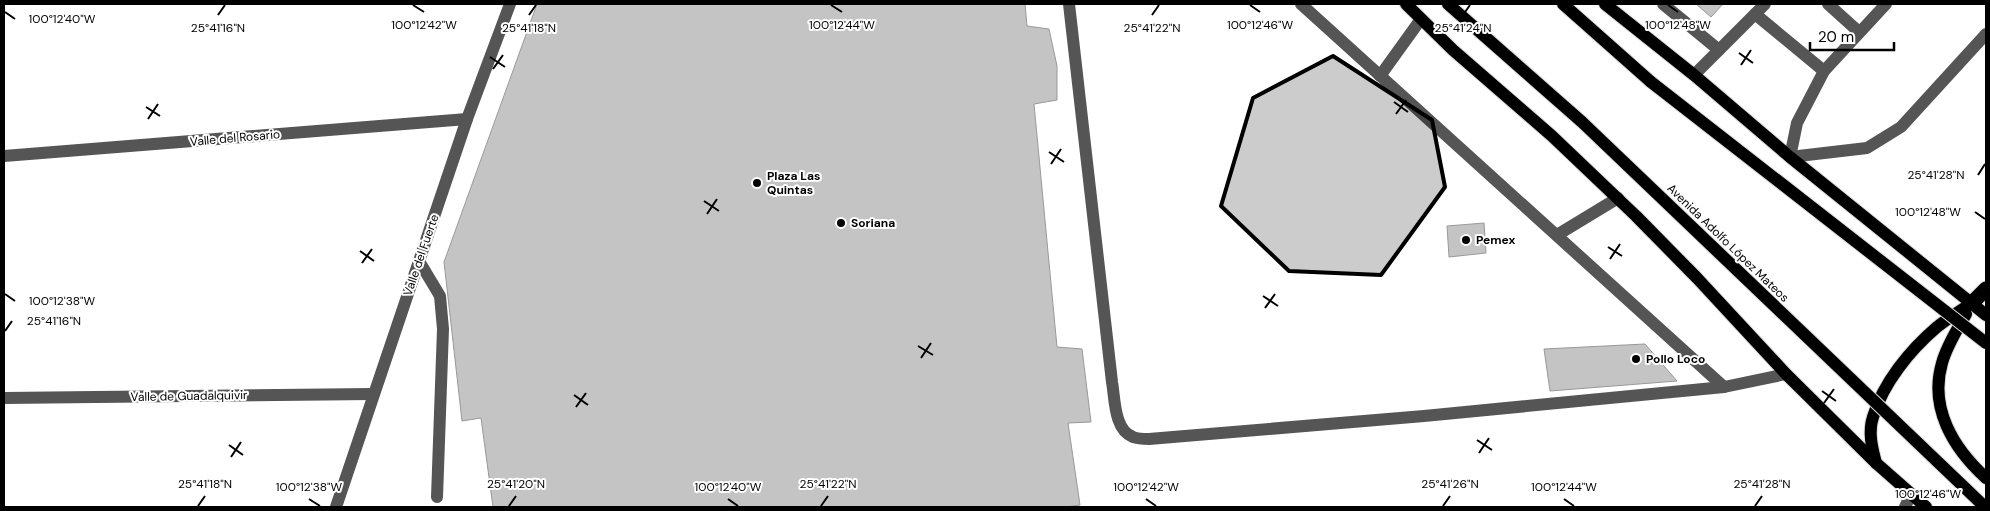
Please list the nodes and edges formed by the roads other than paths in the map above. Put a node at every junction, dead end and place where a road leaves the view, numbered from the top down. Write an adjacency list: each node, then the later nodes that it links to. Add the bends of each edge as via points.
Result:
1 (510, 4): 20 (street, Valle del Fuerte)
2 (1069, 4): 31 (street, via 1112,382 1120,425 1125,432 1149,439)
3 (1301, 4): 19 (street)
4 (1406, 4): 13 (main road)
5 (1448, 4): 41 (main road, Avenida Adolfo López Mateos, bridge, via 1582,122)
6 (1563, 4): 29 (main road, bridge, via 1651,82)
7 (1605, 4): 18 (main road)
8 (1663, 4): 16 (street)
9 (1765, 4): 12 (street)
10 (1828, 4): 14 (street)
11 (1882, 5): 14 (street)
12 (1755, 14): 16 (street); 17 (street)
13 (1421, 19): 19 (street); 23 (main road)
14 (1859, 32): 17 (street)
15 (1986, 34): 22 (street, via 1901,127 1867,148)
16 (1719, 50): 18 (street)
17 (1824, 71): 22 (street, via 1798,123)
18 (1694, 75): 22 (main road)
19 (1380, 76): 24 (street)
20 (467, 119): 21 (street, Valle del Rosario); 25 (street, Valle del Fuerte)
21 (4, 156)
22 (1790, 158): 27 (main road)
23 (1618, 198): 24 (street); 30 (main road)
24 (1557, 235): 31 (street)
25 (419, 261): 32 (street, Valle del Fuerte); 37 (street, via 440,296 443,329)
26 (1986, 289): 27 (highway)
27 (1972, 303): 28 (main road); 34 (main road, via 1937,327 1918,346 1884,392 1872,418 1871,444); 35 (main road, via 1942,363 1938,391 1944,422 1957,447)
28 (1986, 315)
29 (1986, 343)
30 (1786, 374): 31 (street); 34 (main road)
31 (1724, 387)
32 (374, 394): 33 (street, Valle de Guadalquivir); 38 (street, Valle del Fuerte)
33 (4, 398)
34 (1876, 463): 36 (main road)
35 (1986, 478)
36 (1911, 494): 39 (street); 40 (main road)
37 (437, 497)
38 (336, 507)
39 (1905, 507)
40 (1926, 507)
41 (1985, 507)

